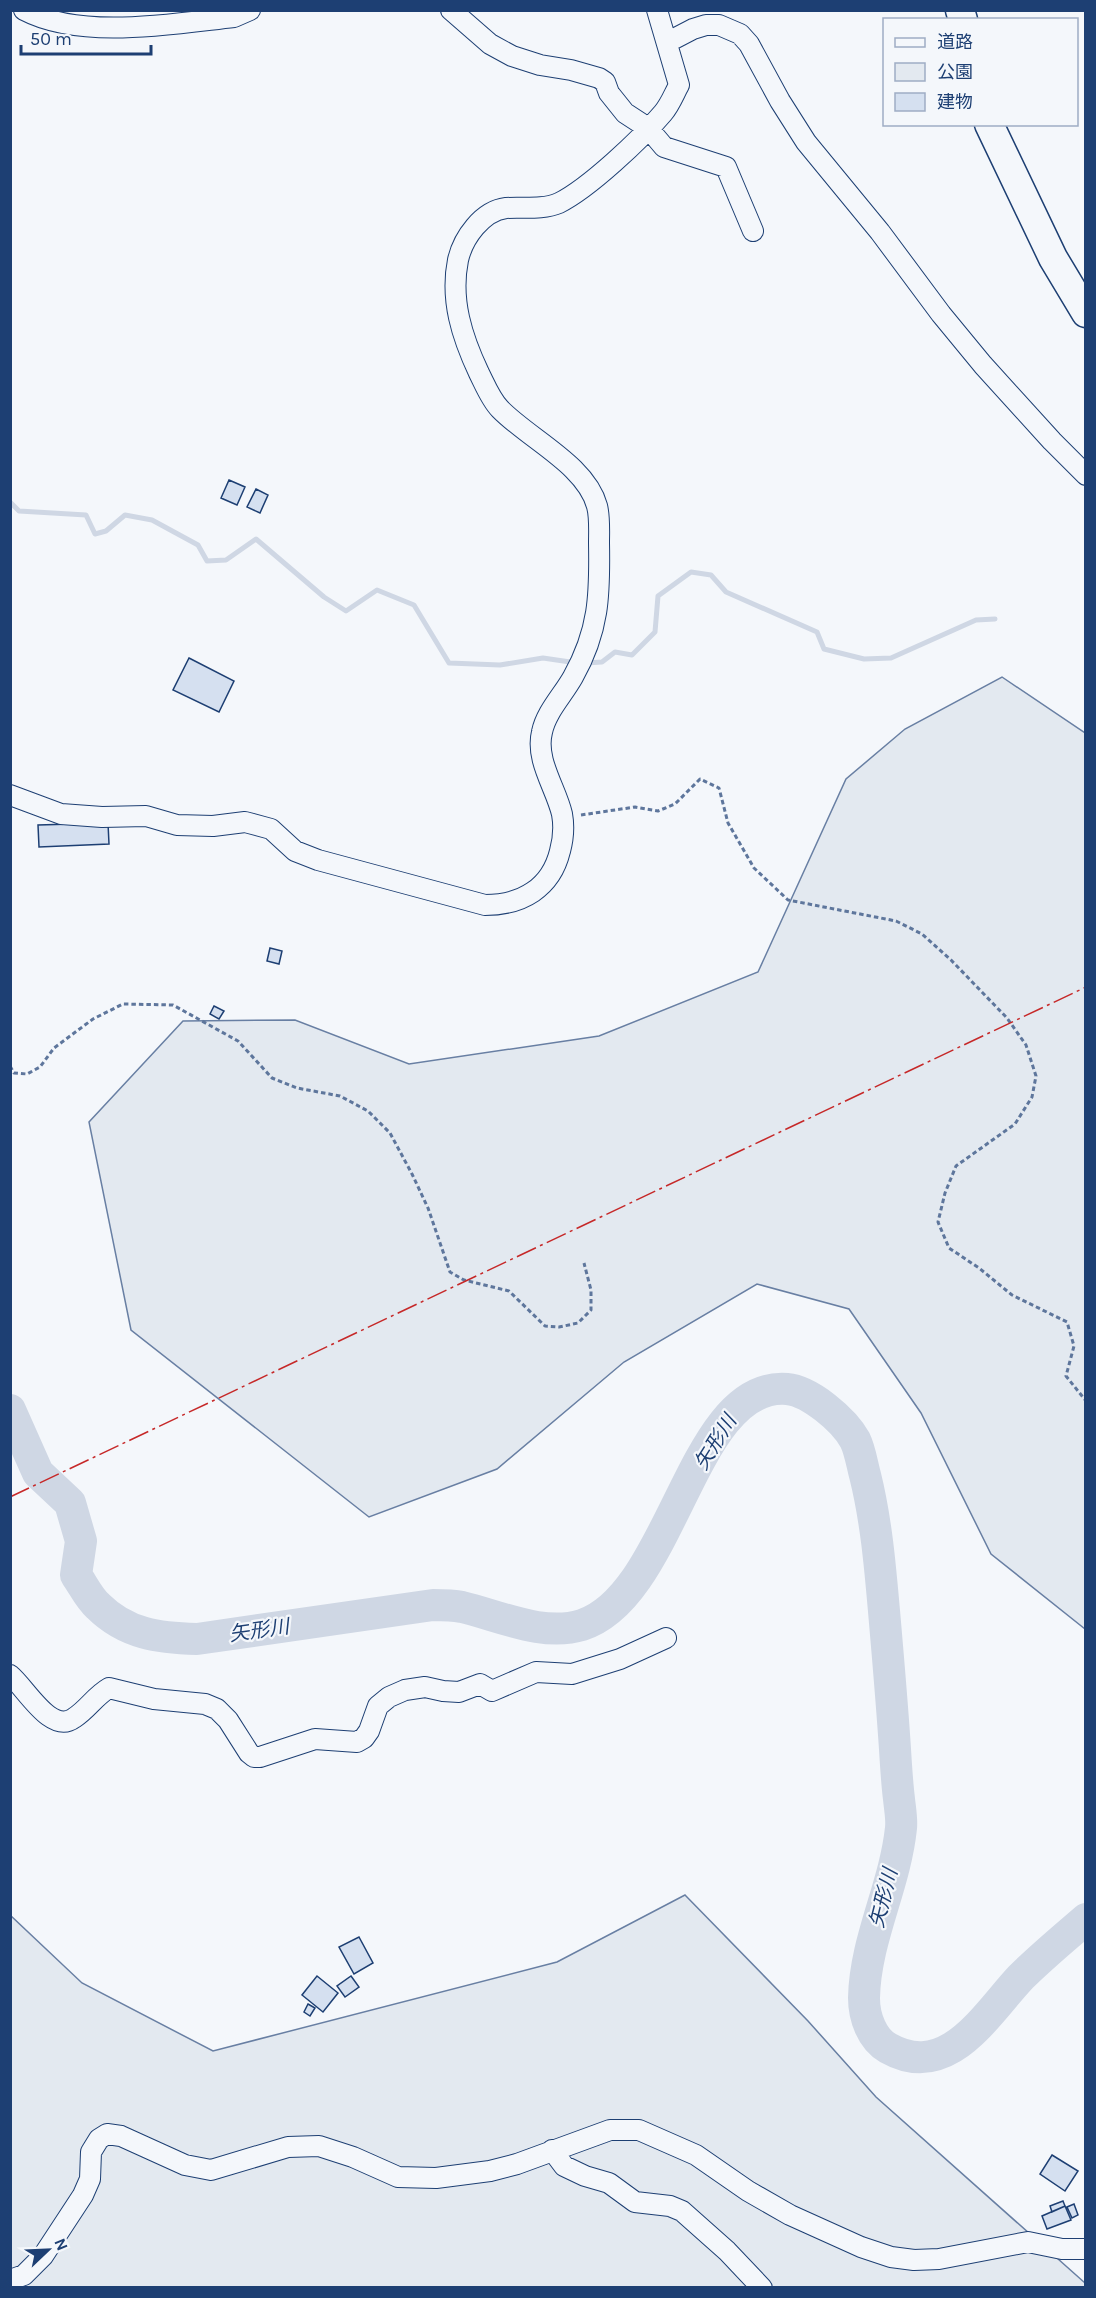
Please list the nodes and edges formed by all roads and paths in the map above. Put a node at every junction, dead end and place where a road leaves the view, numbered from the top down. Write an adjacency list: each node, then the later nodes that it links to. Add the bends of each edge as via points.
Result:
1 (24, 10): 5 (street, via 65,24 120,28)
2 (250, 10): 5 (street, via 234,17)
3 (451, 10): 9 (street, via 490,44 512,56 599,78 625,113)
4 (657, 10): 6 (street)
5 (164, 18)
6 (668, 42): 9 (street, via 679,85 666,110); 13 (street, via 706,25 719,25 740,34 806,142 941,314 1052,441)
7 (990, 126): 12 (highway, via 1053,258)
8 (1006, 126): 11 (highway)
9 (648, 128): 10 (street, via 664,147 726,167); 15 (street, via 611,164 558,203 502,208 483,218 469,233 458,258 455,301 471,356 486,387 498,407 586,483 597,507 597,618 589,646 541,733 541,753)
10 (753, 231)
11 (1086, 282)
12 (1086, 313)
13 (1086, 474)
14 (10, 795): 15 (street, via 61,814 146,816 177,825 245,822 271,829 295,851 318,860 485,905 503,905 526,897 546,882 562,843)
15 (562, 816): 18 (path, via 635,807 658,811 675,804 700,778 719,788 728,823 754,868 788,900 896,921 922,934 1007,1018 1026,1045 1036,1076 1032,1097 1015,1124 956,1166 938,1222 949,1248 1012,1295 1067,1322 1074,1346 1066,1376)
16 (10, 1066): 17 (path, via 14,1073 27,1074 40,1067 54,1048 93,1019 123,1004 173,1005 237,1041 272,1078 297,1088 340,1096 368,1111 390,1133 412,1174 450,1272 464,1280 509,1291 545,1326 559,1327 578,1323 591,1310)
17 (584, 1263)
18 (1086, 1401)
19 (666, 1638): 20 (street, via 620,1659 572,1674 536,1672 492,1691 480,1684 459,1692 425,1687 405,1690 378,1706 369,1731 357,1742 315,1739 260,1757 249,1753 228,1720 205,1704 154,1699 109,1688 71,1721 60,1722 46,1714)
20 (10, 1675)
21 (552, 2150): 22 (street, via 610,2130 639,2130 696,2155 790,2216 891,2257 939,2259 1028,2242); 23 (street, via 490,2171 436,2178 398,2176 319,2146 288,2147 211,2170 185,2165 107,2134 91,2152 90,2179 83,2195 43,2256 24,2275); 24 (street, via 564,2166 609,2183 635,2202 682,2211 728,2251)
22 (1086, 2249)
23 (10, 2280)
24 (762, 2288)

